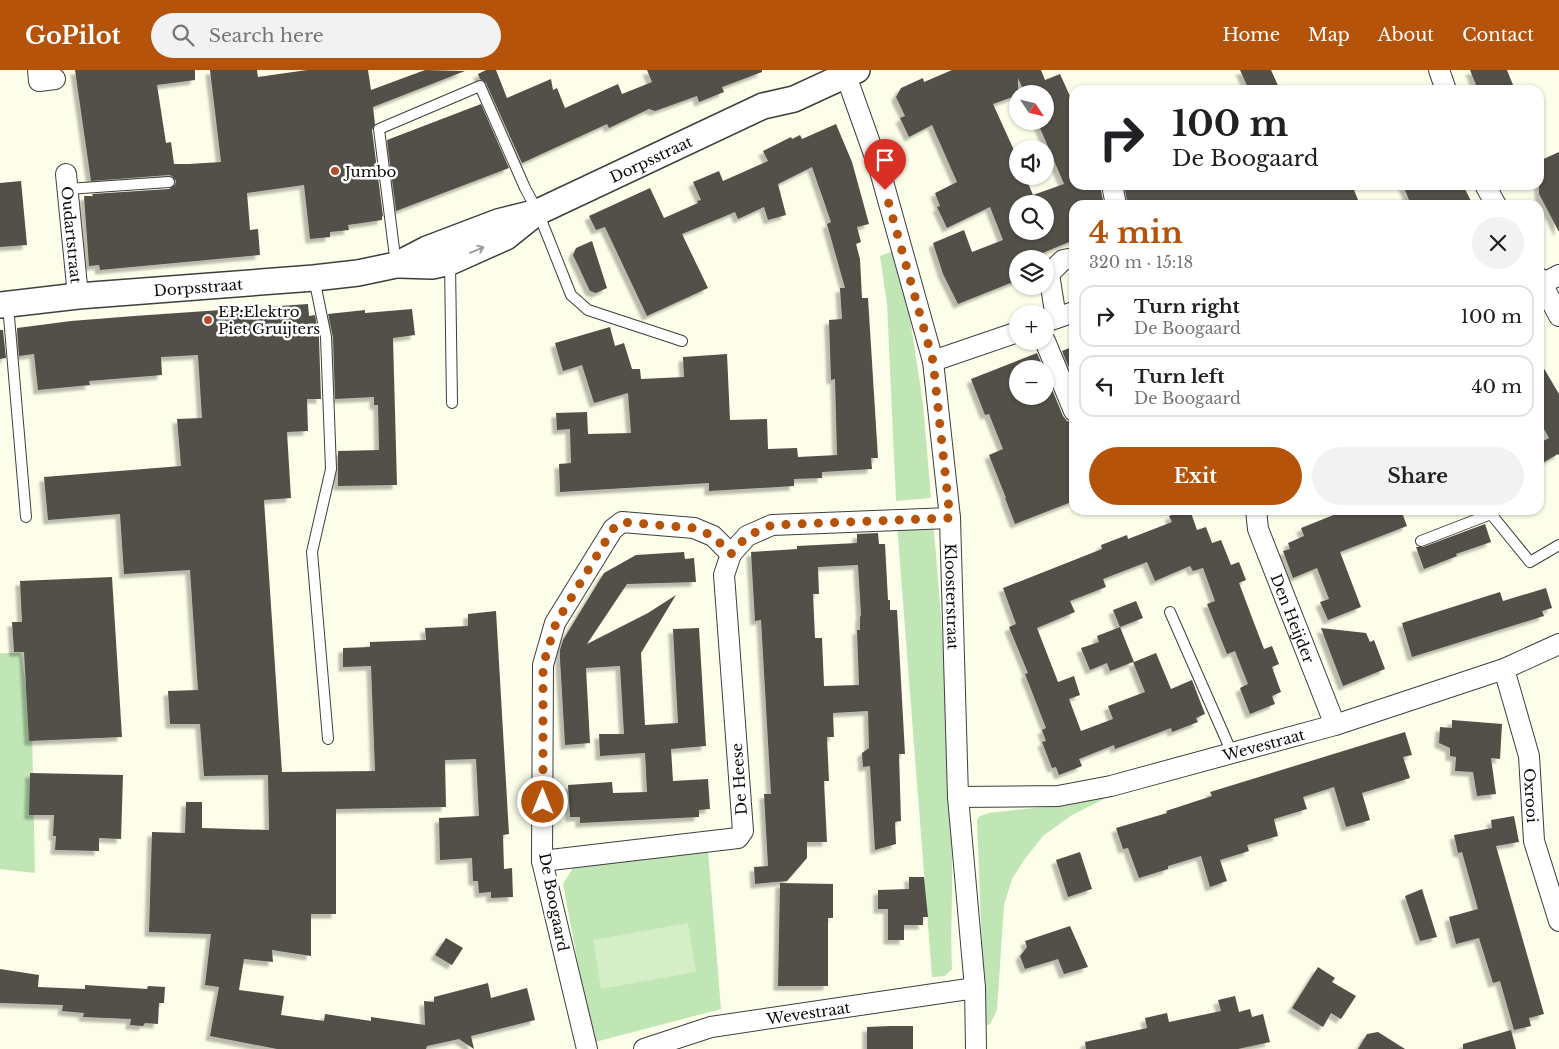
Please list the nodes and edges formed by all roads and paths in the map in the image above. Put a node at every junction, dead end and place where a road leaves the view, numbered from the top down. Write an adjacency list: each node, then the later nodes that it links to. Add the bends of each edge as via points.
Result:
1 (1439, 70): 3 (street)
2 (842, 71): 6 (street, Dorpsstraat, via 787,87 763,106); 19 (street, Kloosterstraat, via 880,171)
3 (1444, 85)
4 (67, 182): 5 (lane); 12 (street, Oudartstraat)
5 (169, 182)
6 (538, 212): 8 (street, Dorpsstraat, one-way to 6, via 506,237); 9 (street, Dorpsstraat, via 498,222 427,249); 9 (lane, via 524,188 480,86 379,129); 17 (lane, via 571,295 588,310)
7 (1069, 259): 15 (street, via 1063,260 1049,274)
8 (450, 262): 9 (street, Dorpsstraat, via 432,266); 21 (lane)
9 (396, 265): 10 (street, Dorpsstraat)
10 (314, 278): 12 (street, Dorpsstraat); 34 (lane, via 326,337 331,469 312,552)
11 (1547, 279): 14 (street)
12 (78, 296): 13 (street, Dorpsstraat)
13 (4, 304): 25 (lane)
14 (1559, 316)
15 (1058, 318)
16 (1009, 335): 19 (street)
17 (682, 341)
18 (1049, 350): 20 (street)
19 (933, 361): 26 (street, Kloosterstraat)
20 (1069, 399)
21 (452, 403)
22 (1257, 515): 33 (street, Den Heijder, via 1258,528)
23 (1488, 515): 27 (lane)
24 (1492, 515): 28 (lane, via 1530,562)
25 (26, 517)
26 (950, 518): 29 (street, via 772,525 747,536); 36 (street, Kloosterstraat)
27 (1421, 541)
28 (1559, 545)
29 (731, 554): 37 (street, De Boogaard, via 713,536 694,528 622,522 603,545 556,623 543,665); 37 (street, De Heese, via 724,575 743,831 738,838)
30 (1170, 612): 35 (lane)
31 (1559, 644): 32 (street, Wevestraat)
32 (1504, 669): 33 (street, Wevestraat); 38 (street, Oxrooi, via 1528,756 1534,841)
33 (1335, 725): 35 (street, Wevestraat)
34 (328, 739)
35 (1232, 753): 36 (street, Wevestraat, via 1112,786 1058,796)
36 (958, 797): 39 (street, Kloosterstraat)
37 (542, 861): 40 (street, De Boogaard)
38 (1559, 921)
39 (975, 988): 41 (street, Wevestraat, via 711,1027); 42 (street, Kloosterstraat)
40 (587, 1049)
41 (644, 1049)
42 (976, 1049)

